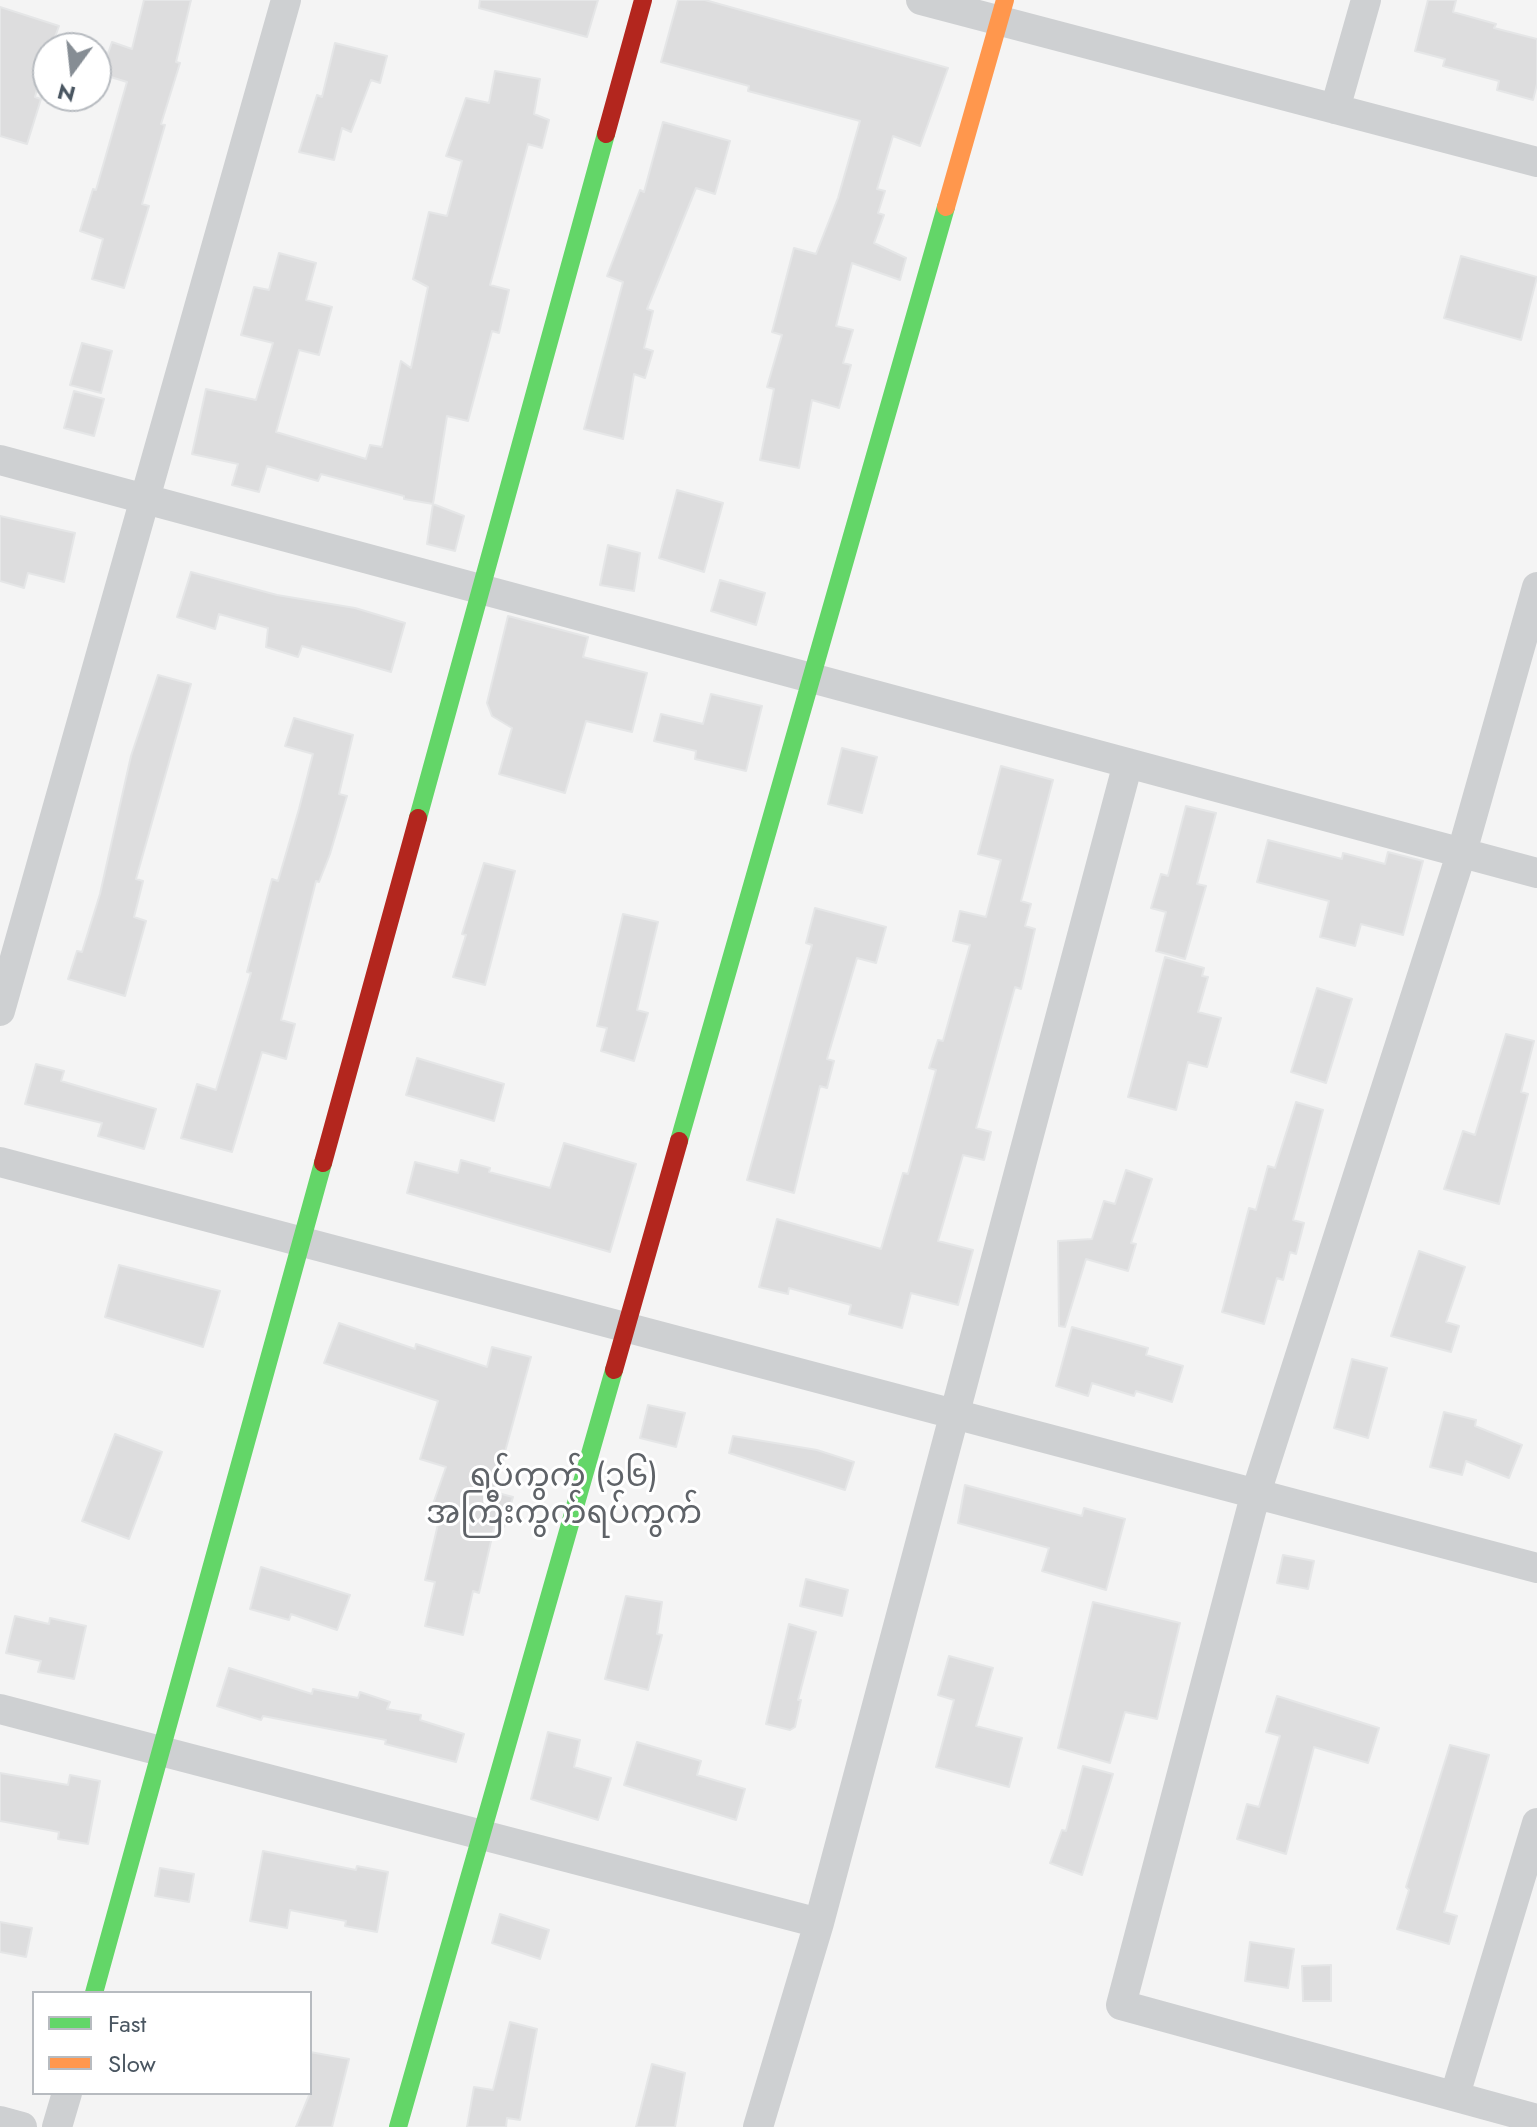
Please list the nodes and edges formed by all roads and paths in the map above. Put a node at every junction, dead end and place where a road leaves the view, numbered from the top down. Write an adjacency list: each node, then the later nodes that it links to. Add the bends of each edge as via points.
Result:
1 (286, 0): 9 (street)
2 (643, 0): 11 (street)
3 (921, 0): 5 (street)
4 (1366, 0): 6 (street)
5 (1002, 10): 6 (street); 12 (street)
6 (1335, 109): 7 (street)
7 (1537, 162)
8 (0, 460): 9 (street)
9 (145, 499): 11 (street); 16 (street)
10 (1537, 587): 14 (street)
11 (481, 589): 12 (street); 18 (street)
12 (812, 678): 13 (street); 19 (street)
13 (1128, 763): 14 (street); 20 (street)
14 (1462, 853): 15 (street); 21 (street)
15 (1537, 873)
16 (0, 1011)
17 (0, 1162): 18 (street)
18 (301, 1242): 19 (street); 24 (street)
19 (626, 1329): 20 (street); 26 (street)
20 (954, 1416): 21 (street); 27 (street)
21 (1255, 1496): 22 (street); 30 (street, via 1121,2005)
22 (1537, 1568)
23 (0, 1709): 24 (street)
24 (160, 1751): 26 (street); 28 (street)
25 (1537, 1823): 30 (street)
26 (482, 1835): 27 (street); 35 (street)
27 (819, 1923): 36 (street)
28 (95, 1991)
29 (66, 2095): 34 (street)
30 (1455, 2095): 31 (street)
31 (1537, 2119)
32 (0, 2121): 33 (street)
33 (22, 2127)
34 (57, 2127)
35 (398, 2127)
36 (758, 2127)

